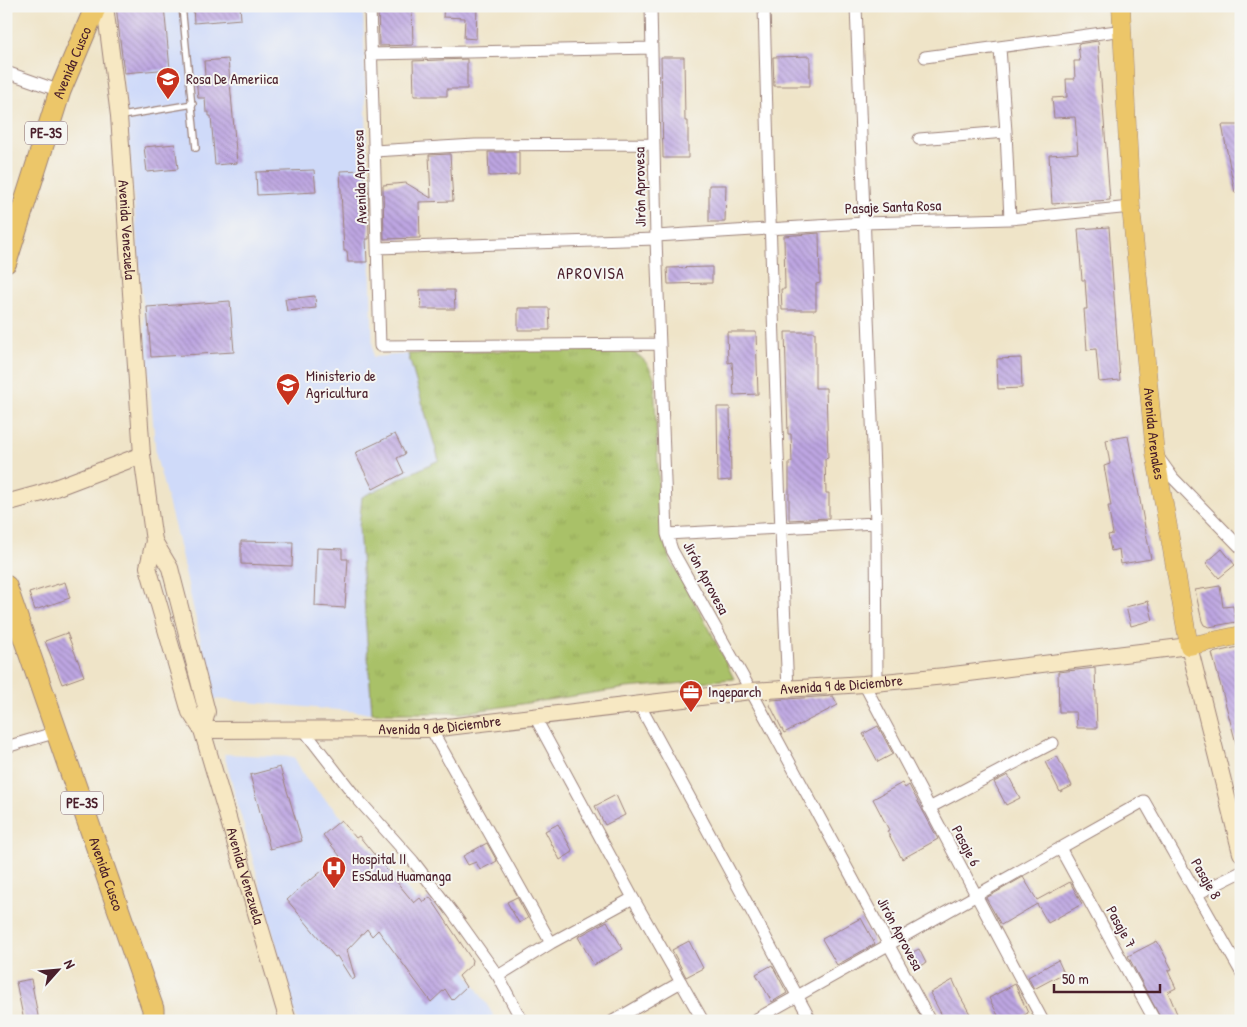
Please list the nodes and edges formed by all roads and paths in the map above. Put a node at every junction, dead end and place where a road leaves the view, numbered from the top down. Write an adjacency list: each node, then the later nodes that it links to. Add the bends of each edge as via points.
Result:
1 (96, 6): 15 (highway, Avenida Cusco / PE-3S)
2 (105, 6): 17 (street, Avenida Venezuela)
3 (182, 6): 16 (lane)
4 (370, 6): 12 (street, Avenida Aprovesa)
5 (651, 6): 10 (street, Jirón Aprovesa)
6 (764, 6): 26 (street)
7 (856, 6): 25 (street)
8 (1121, 6): 9 (main road, Avenida Arenales)
9 (1124, 30): 11 (street); 23 (main road, Avenida Arenales)
10 (652, 48): 12 (street); 20 (street, Jirón Aprovesa)
11 (1000, 48): 13 (street); 18 (street)
12 (371, 54): 22 (street, Avenida Aprovesa)
13 (925, 57)
14 (6, 72): 15 (street)
15 (60, 91): 29 (highway, Avenida Cusco / PE-3S)
16 (193, 104): 17 (lane); 21 (lane)
17 (120, 116): 32 (street, Avenida Venezuela)
18 (1006, 132): 19 (street); 24 (street)
19 (919, 140)
20 (654, 144): 22 (street, via 475,145); 27 (street, Jirón Aprovesa)
21 (196, 148)
22 (374, 151): 28 (street, Avenida Aprovesa)
23 (1131, 207): 24 (street, Pasaje Santa Rosa); 31 (main road, Avenida Arenales)
24 (1010, 219): 25 (street, Pasaje Santa Rosa)
25 (864, 223): 26 (street, Pasaje Santa Rosa); 34 (street)
26 (770, 228): 27 (street, Pasaje Santa Rosa); 35 (street)
27 (656, 238): 28 (street, Pasaje Santa Rosa); 30 (street, Jirón Aprovesa)
28 (377, 248): 30 (street, Avenida Aprovesa, via 380,346)
29 (6, 262)
30 (660, 344): 36 (street, Jirón Aprovesa)
31 (1155, 453): 37 (street, via 1173,478); 40 (main road, Avenida Arenales)
32 (142, 455): 33 (street, via 42,493); 48 (street, Avenida Venezuela, via 154,541 148,567 190,712)
33 (6, 503)
34 (876, 522): 35 (street); 41 (street)
35 (780, 529): 36 (street); 42 (street)
36 (667, 534): 43 (street, Jirón Aprovesa, via 672,550)
37 (1241, 548)
38 (6, 586): 49 (highway, Avenida Cusco / PE-3S)
39 (1241, 635): 40 (main road, Avenida 9 de Diciembre)
40 (1189, 646): 41 (street, Avenida 9 de Diciembre); 54 (street, Avenida Arenales)
41 (870, 683): 42 (street, Avenida 9 de Diciembre); 52 (street, Pasaje 6)
42 (788, 689): 43 (street, Avenida 9 de Diciembre)
43 (751, 691): 44 (street, Avenida 9 de Diciembre); 60 (street, Jirón Aprovesa)
44 (639, 704): 45 (street, Avenida 9 de Diciembre); 64 (street)
45 (535, 717): 46 (street, Avenida 9 de Diciembre); 58 (street)
46 (431, 728): 47 (street, Avenida 9 de Diciembre); 59 (street)
47 (303, 729): 48 (street, Avenida 9 de Diciembre); 62 (street, via 355,796 413,861)
48 (202, 730): 66 (street, Avenida Venezuela)
49 (57, 732): 51 (street); 65 (highway, Avenida Cusco / PE-3S, via 153,1009)
50 (1053, 743): 52 (street)
51 (6, 747)
52 (930, 808): 57 (street, Pasaje 6)
53 (1060, 848): 56 (street, Pasaje 8, via 1144,801); 57 (street); 74 (street, Pasaje 7)
54 (1241, 853)
55 (1241, 872): 56 (street)
56 (1197, 894): 61 (street, Pasaje 8)
57 (975, 895): 60 (street); 73 (street, Pasaje 6)
58 (633, 898): 59 (street); 63 (street)
59 (551, 943): 62 (street)
60 (889, 944): 64 (street); 72 (street, Jirón Aprovesa)
61 (1241, 972)
62 (498, 976): 67 (street)
63 (681, 982): 68 (street); 69 (street)
64 (798, 996): 70 (street); 71 (street)
65 (149, 1020)
66 (288, 1021)
67 (522, 1021)
68 (613, 1021)
69 (703, 1021)
70 (753, 1021)
71 (811, 1021)
72 (930, 1021)
73 (1043, 1021)
74 (1155, 1021)

